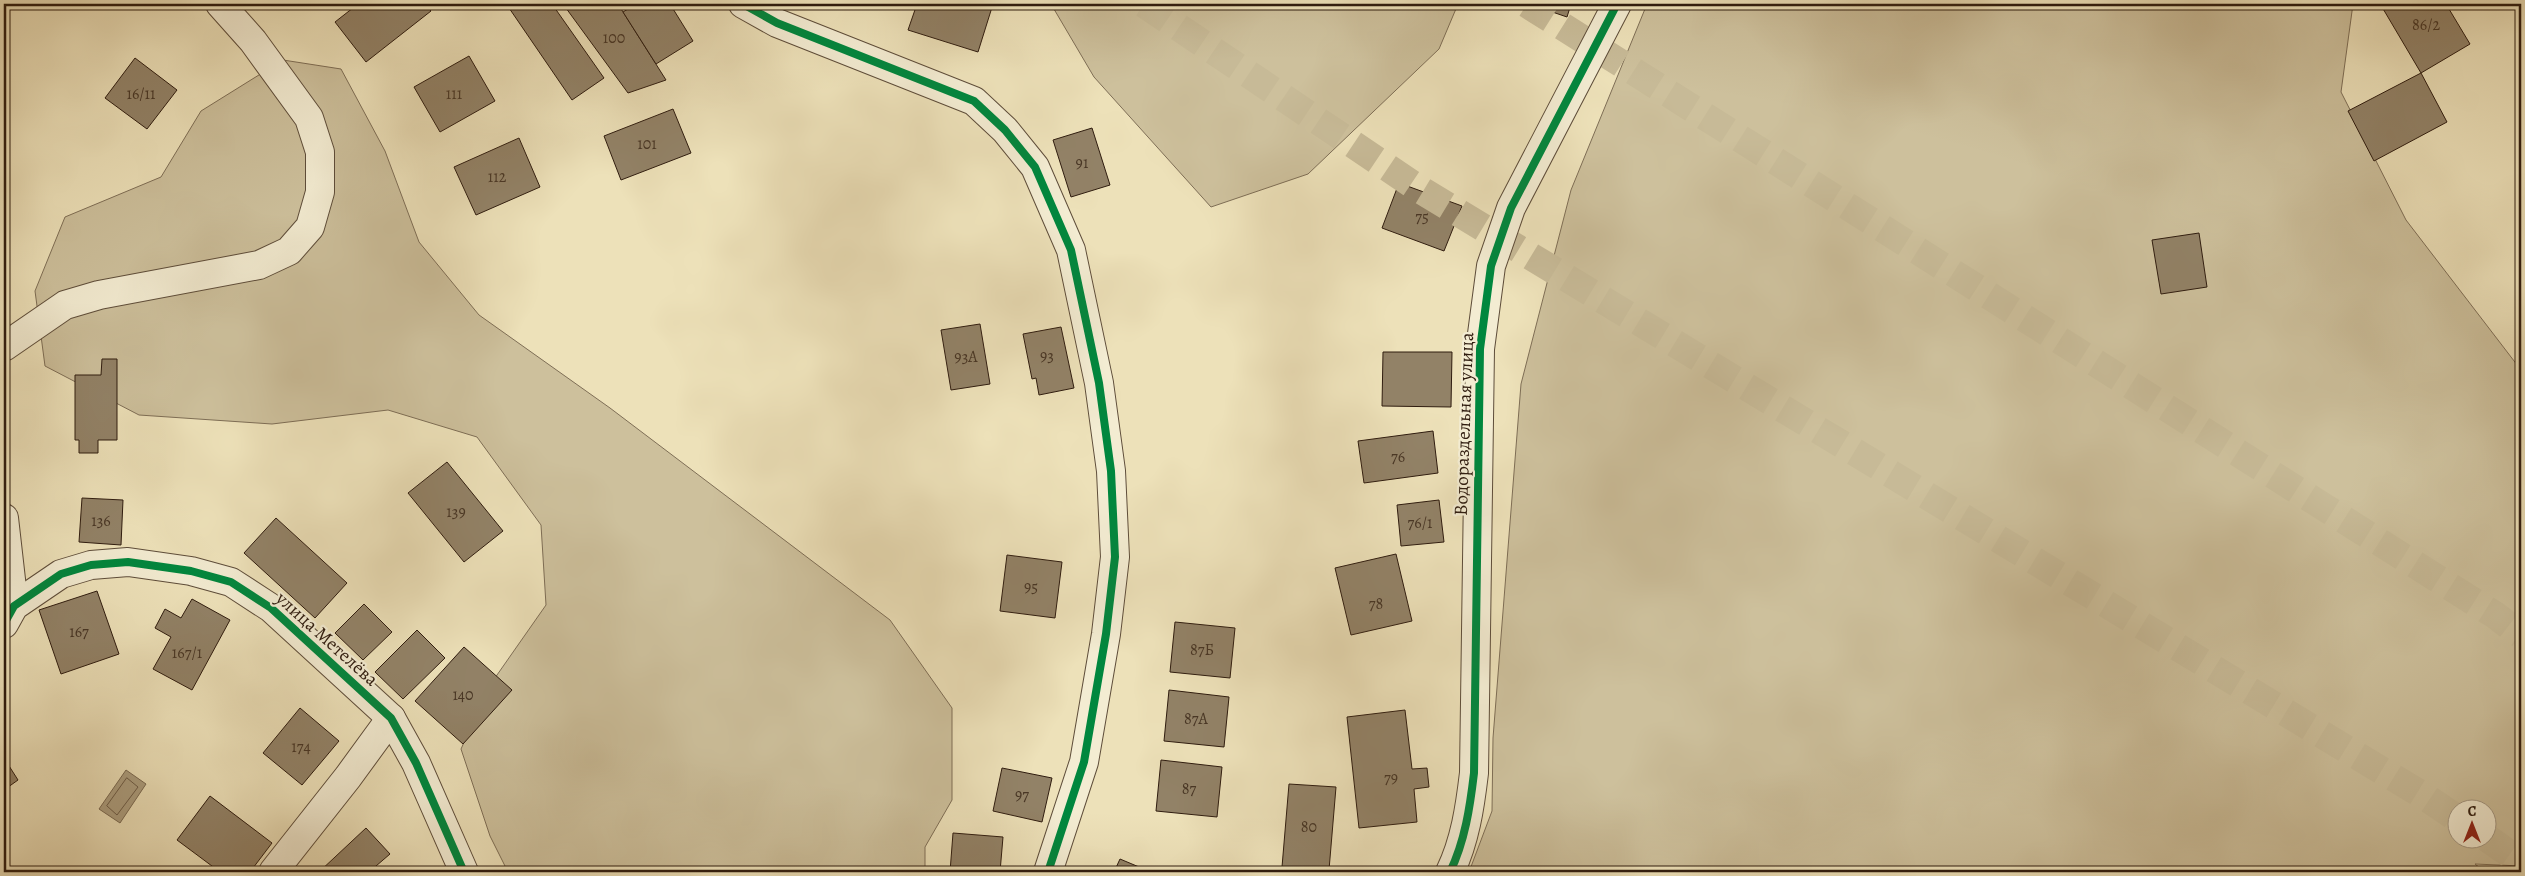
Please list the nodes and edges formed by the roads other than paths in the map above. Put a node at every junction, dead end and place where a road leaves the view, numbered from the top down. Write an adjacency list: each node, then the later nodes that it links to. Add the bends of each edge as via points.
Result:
1 (220, 4): 4 (street, via 253,41 309,118 320,152 320,192 310,227 289,251 259,265 99,295 65,305)
2 (744, 4): 10 (street, via 777,23 974,101 1005,130 1034,167 1071,250 1099,382 1111,471 1115,557 1106,634 1084,762)
3 (1617, 4): 11 (street, Водораздельная улица, via 1511,208 1491,266 1480,349 1474,773 1459,854)
4 (4, 347)
5 (4, 518): 6 (street)
6 (9, 615): 7 (street, улица Метелёва, via 61,574 91,565 128,562 191,571 231,582 271,608)
7 (391, 718): 8 (street); 9 (street, улица Метелёва, via 416,763)
8 (272, 872)
9 (464, 872)
10 (1048, 872)
11 (1450, 872)

